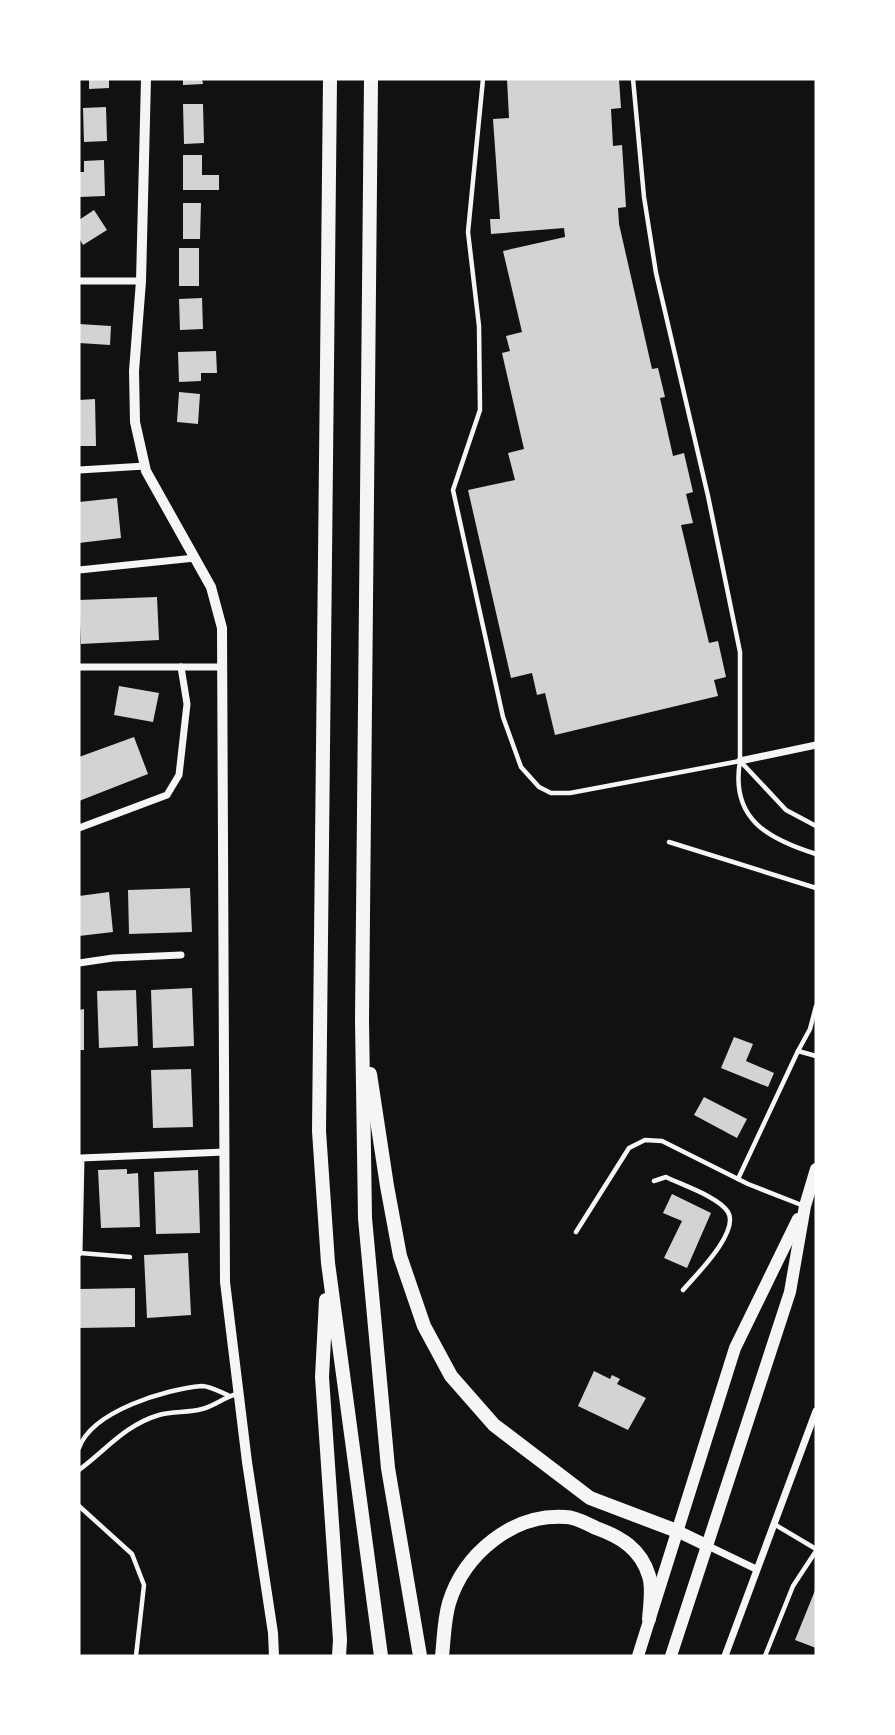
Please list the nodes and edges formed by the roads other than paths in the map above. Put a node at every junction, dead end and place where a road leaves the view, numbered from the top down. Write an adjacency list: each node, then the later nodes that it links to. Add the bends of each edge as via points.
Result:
1 (146, 79): 7 (street)
2 (330, 79): 36 (highway, via 318,1131)
3 (371, 79): 25 (highway)
4 (483, 79): 16 (lane, via 468,232 479,326 480,410 453,490 503,717 519,764 540,787 551,793 570,793)
5 (633, 79): 16 (lane, via 656,273 740,652)
6 (79, 281): 7 (street)
7 (141, 281): 8 (street, via 135,422)
8 (145, 466): 9 (street); 10 (street)
9 (79, 470)
10 (195, 558): 11 (street); 14 (street, via 211,587 222,628)
11 (79, 570)
12 (79, 667): 13 (street)
13 (181, 667): 14 (street); 18 (street, via 187,704 179,775 167,795)
14 (222, 667): 28 (street)
15 (816, 745): 16 (street)
16 (740, 761): 17 (lane, via 786,810); 20 (lane, via 740,798 752,820 774,839)
17 (816, 826)
18 (79, 828)
19 (668, 842): 21 (lane)
20 (816, 854)
21 (816, 888)
22 (181, 955): 23 (street)
23 (79, 963)
24 (816, 1006): 26 (lane)
25 (362, 1020): 44 (highway, via 400,1256 424,1326 451,1376 494,1425 590,1498); 53 (highway, via 365,1218 388,1468)
26 (798, 1051): 27 (lane); 30 (lane)
27 (816, 1056)
28 (225, 1153): 34 (street, via 81,1158); 38 (street, via 225,1282)
29 (816, 1169): 32 (main road)
30 (738, 1179): 32 (lane); 33 (lane, via 662,1140 645,1140 629,1148)
31 (654, 1181): 37 (lane, via 666,1177 716,1201 729,1214 731,1222 713,1259)
32 (805, 1206): 44 (main road, via 735,1348); 45 (main road, via 790,1292)
33 (576, 1232)
34 (79, 1253): 35 (lane)
35 (130, 1257)
36 (328, 1263): 51 (highway, via 322,1377); 52 (highway)
37 (682, 1290)
38 (233, 1395): 40 (lane, via 205,1386 136,1402 95,1427); 41 (lane, via 205,1409 160,1415 132,1426); 50 (street)
39 (816, 1411): 43 (street)
40 (79, 1448)
41 (79, 1470)
42 (79, 1506): 49 (lane, via 132,1554 140,1574 144,1585)
43 (773, 1524): 46 (lane); 47 (street)
44 (677, 1531): 45 (main road); 48 (main road)
45 (706, 1545): 47 (street); 56 (main road)
46 (816, 1550): 58 (lane, via 793,1586)
47 (756, 1569): 57 (street)
48 (649, 1619): 54 (highway, via 650,1578 628,1543 568,1517 535,1520 514,1526 494,1540 464,1572 449,1603); 55 (main road)
49 (136, 1656)
50 (274, 1656)
51 (339, 1656)
52 (381, 1656)
53 (420, 1656)
54 (442, 1656)
55 (638, 1656)
56 (671, 1656)
57 (725, 1656)
58 (765, 1656)

